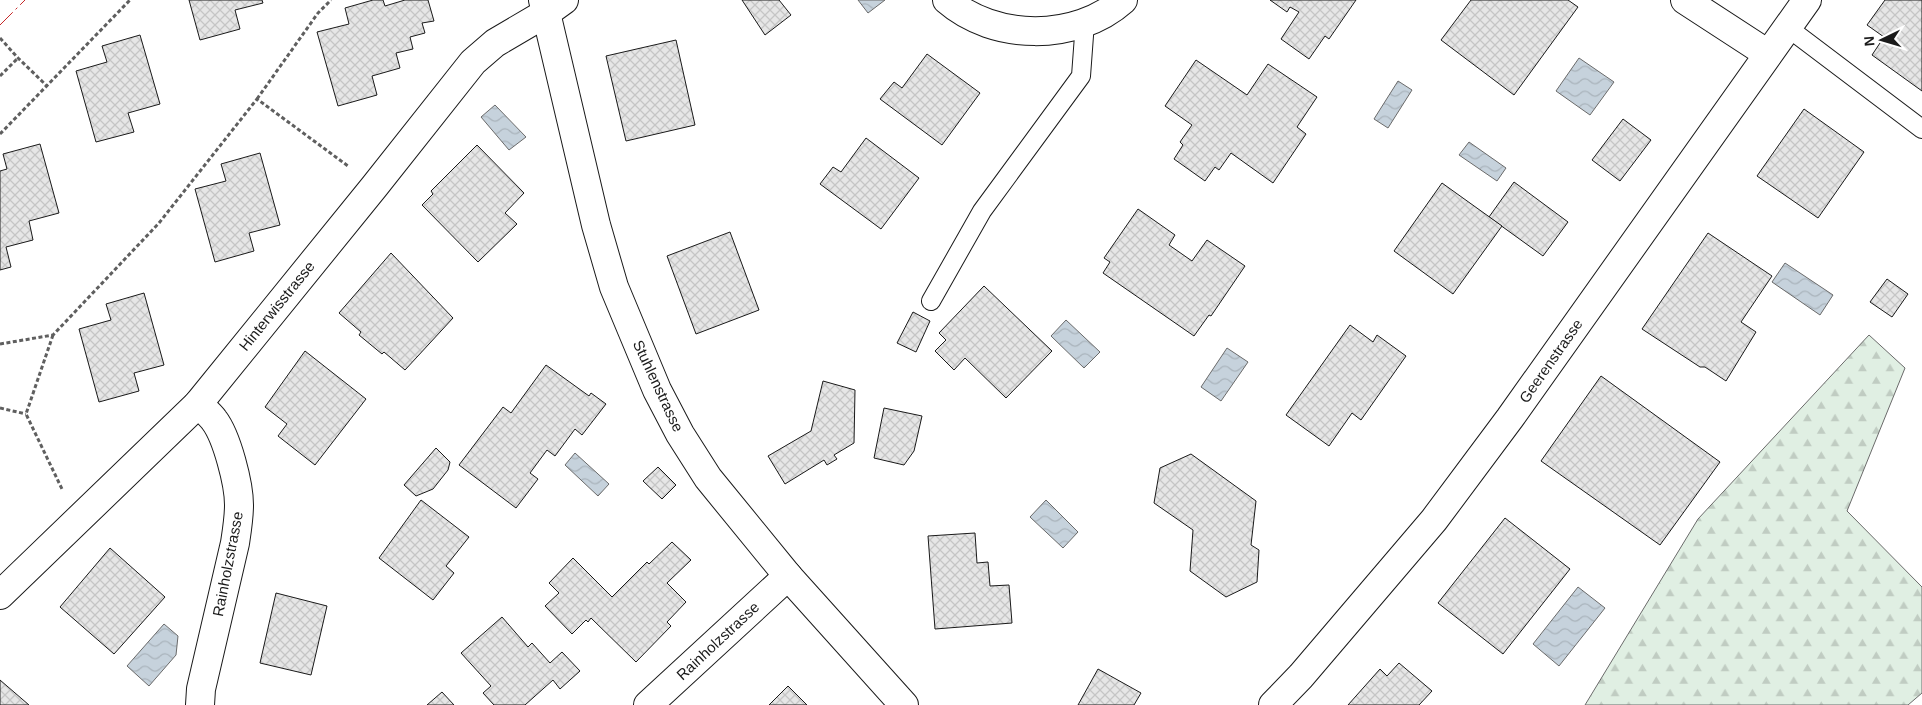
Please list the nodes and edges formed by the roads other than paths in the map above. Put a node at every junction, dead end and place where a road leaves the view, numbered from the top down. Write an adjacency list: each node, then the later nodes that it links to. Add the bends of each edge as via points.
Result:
1 (947, 0): 6 (street, via 970,16 1009,29 1054,30)
2 (1122, 0): 6 (street, via 1101,16)
3 (1685, 0): 8 (street)
4 (1806, 0): 7 (street, Geerenstrasse)
5 (551, 4): 11 (street, Hinterwisstrasse, via 472,62); 12 (street, Stuhlenstrasse, via 596,225 614,287 680,434 708,478)
6 (1084, 22): 10 (lane, via 1081,76 982,211)
7 (1787, 28): 8 (street, Geerenstrasse); 9 (lane)
8 (1768, 54): 17 (street, Geerenstrasse, via 1434,520 1301,676)
9 (1922, 129)
10 (930, 301)
11 (198, 404): 13 (street, Hinterwisstrasse); 14 (street, Rainholzstrasse, via 214,418 222,433 239,502 235,543)
12 (788, 576): 15 (street, Rainholzstrasse); 16 (street, Stuhlenstrasse)
13 (0, 595)
14 (200, 705)
15 (648, 705)
16 (904, 705)
17 (1272, 705)

